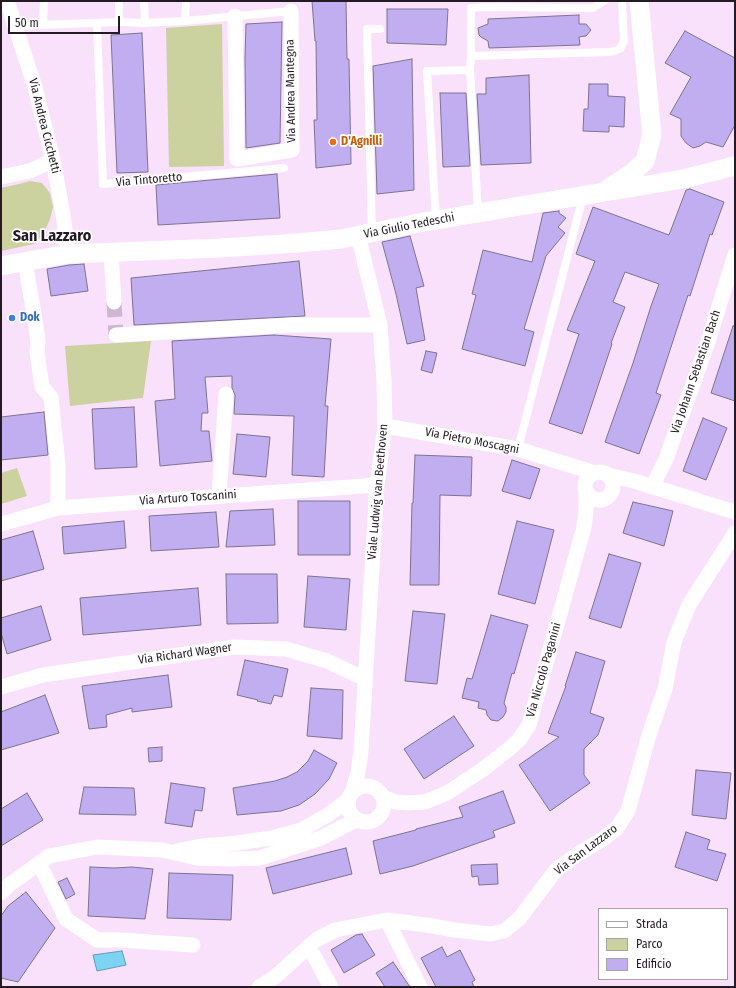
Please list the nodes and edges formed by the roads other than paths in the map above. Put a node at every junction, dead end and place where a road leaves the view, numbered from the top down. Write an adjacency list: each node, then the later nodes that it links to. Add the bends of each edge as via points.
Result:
1 (7, 1): 16 (street, Via Andrea Cicchetti)
2 (44, 1): 15 (lane)
3 (119, 1): 12 (lane)
4 (144, 1): 14 (lane)
5 (186, 1): 11 (lane)
6 (604, 1): 18 (lane, via 593,8 471,8)
7 (622, 1): 18 (lane, via 624,41 620,49 610,52)
8 (640, 1): 21 (street, via 652,136)
9 (291, 11): 10 (lane, Via Andrea Mantegna); 10 (street, Via Andrea Mantegna, via 292,150 238,159)
10 (235, 16): 11 (lane, Via Andrea Mantegna)
11 (185, 21): 14 (lane, Via Andrea Mantegna)
12 (119, 22): 13 (lane, Via Andrea Mantegna); 14 (lane, Via Andrea Mantegna)
13 (97, 23): 15 (lane, Via Andrea Mantegna); 23 (lane, Via Tintoretto, via 103,184)
14 (145, 24)
15 (43, 25): 16 (lane, Via Andrea Mantegna)
16 (16, 26): 20 (street, Via Andrea Cicchetti, via 35,87)
17 (380, 29): 29 (lane, via 367,29)
18 (471, 56): 19 (lane)
19 (470, 70): 27 (lane); 28 (lane, via 427,71)
20 (53, 160): 24 (street, via 30,171); 31 (street, Via Andrea Cicchetti)
21 (645, 161): 25 (street, via 646,172); 26 (street, Via Giulio Tedeschi, via 632,173)
22 (735, 166): 25 (street)
23 (284, 168)
24 (1, 177)
25 (657, 183): 26 (street)
26 (592, 194): 27 (street, Via Giulio Tedeschi); 40 (lane)
27 (478, 213): 28 (street, Via Giulio Tedeschi)
28 (436, 220): 29 (street, Via Giulio Tedeschi)
29 (365, 234): 30 (street, Via Giulio Tedeschi, via 298,243); 36 (street, Viale Ludwig van Beethoven)
30 (111, 252): 31 (street, Via Giulio Tedeschi); 35 (street)
31 (68, 254): 33 (street, Via Giulio Tedeschi)
32 (735, 255): 44 (street, Via Johann Sebastian Bach, via 706,348 666,459)
33 (25, 261): 34 (street, Via Giulio Tedeschi); 48 (street, via 36,326 42,387 51,397 58,465)
34 (1, 266)
35 (114, 302)
36 (380, 325): 37 (street, via 292,325); 39 (street, Viale Ludwig van Beethoven)
37 (116, 335)
38 (226, 394): 47 (street)
39 (385, 426): 40 (street, Via Pietro Moscagni); 43 (street, Viale Ludwig van Beethoven)
40 (518, 448): 41 (street, Via Pietro Moscagni)
41 (558, 460): 42 (street, Via Pietro Moscagni); 45 (street, Via Pietro Moscagni)
42 (602, 474): 44 (street, Via Pietro Moscagni); 45 (street, via 588,479); 46 (street, via 613,483)
43 (377, 485): 47 (street, Via Arturo Toscanini); 52 (street, Viale Ludwig van Beethoven)
44 (652, 487): 46 (street, Via Pietro Moscagni, via 631,487); 49 (street, Via Pietro Moscagni)
45 (586, 490): 46 (street, via 589,496 597,500 606,499); 55 (street, Via Niccolò Paganini, via 584,527 529,726 509,749 447,793 425,802 408,803 395,802)
46 (612, 492)
47 (219, 496): 48 (street, Via Arturo Toscanini)
48 (58, 508): 50 (street, Via Arturo Toscanini)
49 (735, 512)
50 (1, 524)
51 (735, 533): 61 (street, Via San Lazzaro, via 689,605 674,642 665,689 632,798 628,811 617,828 556,870 519,919 504,931 490,934)
52 (365, 679): 53 (street, Via Richard Wagner, via 327,661 286,649 234,647 42,675); 54 (street, Viale Ludwig van Beethoven)
53 (1, 687)
54 (361, 751): 55 (street, Viale Ludwig van Beethoven, via 366,768); 56 (street, Viale Ludwig van Beethoven, via 358,773)
55 (380, 793): 56 (street, via 366,786 356,789); 57 (street, via 384,803 380,815 370,821)
56 (350, 795): 57 (street, via 348,808); 58 (street, via 340,806 301,830 272,838 201,846)
57 (358, 820): 58 (street, via 321,838 260,858 197,858)
58 (174, 852): 59 (street, via 97,847 49,856)
59 (39, 863): 60 (street); 62 (street, via 66,919 96,940)
60 (1, 893)
61 (387, 920): 63 (street, Via San Lazzaro, via 335,930 316,940); 66 (street)
62 (193, 945)
63 (309, 947): 64 (street, Via San Lazzaro, via 275,977); 65 (street)
64 (259, 987)
65 (331, 987)
66 (420, 987)

